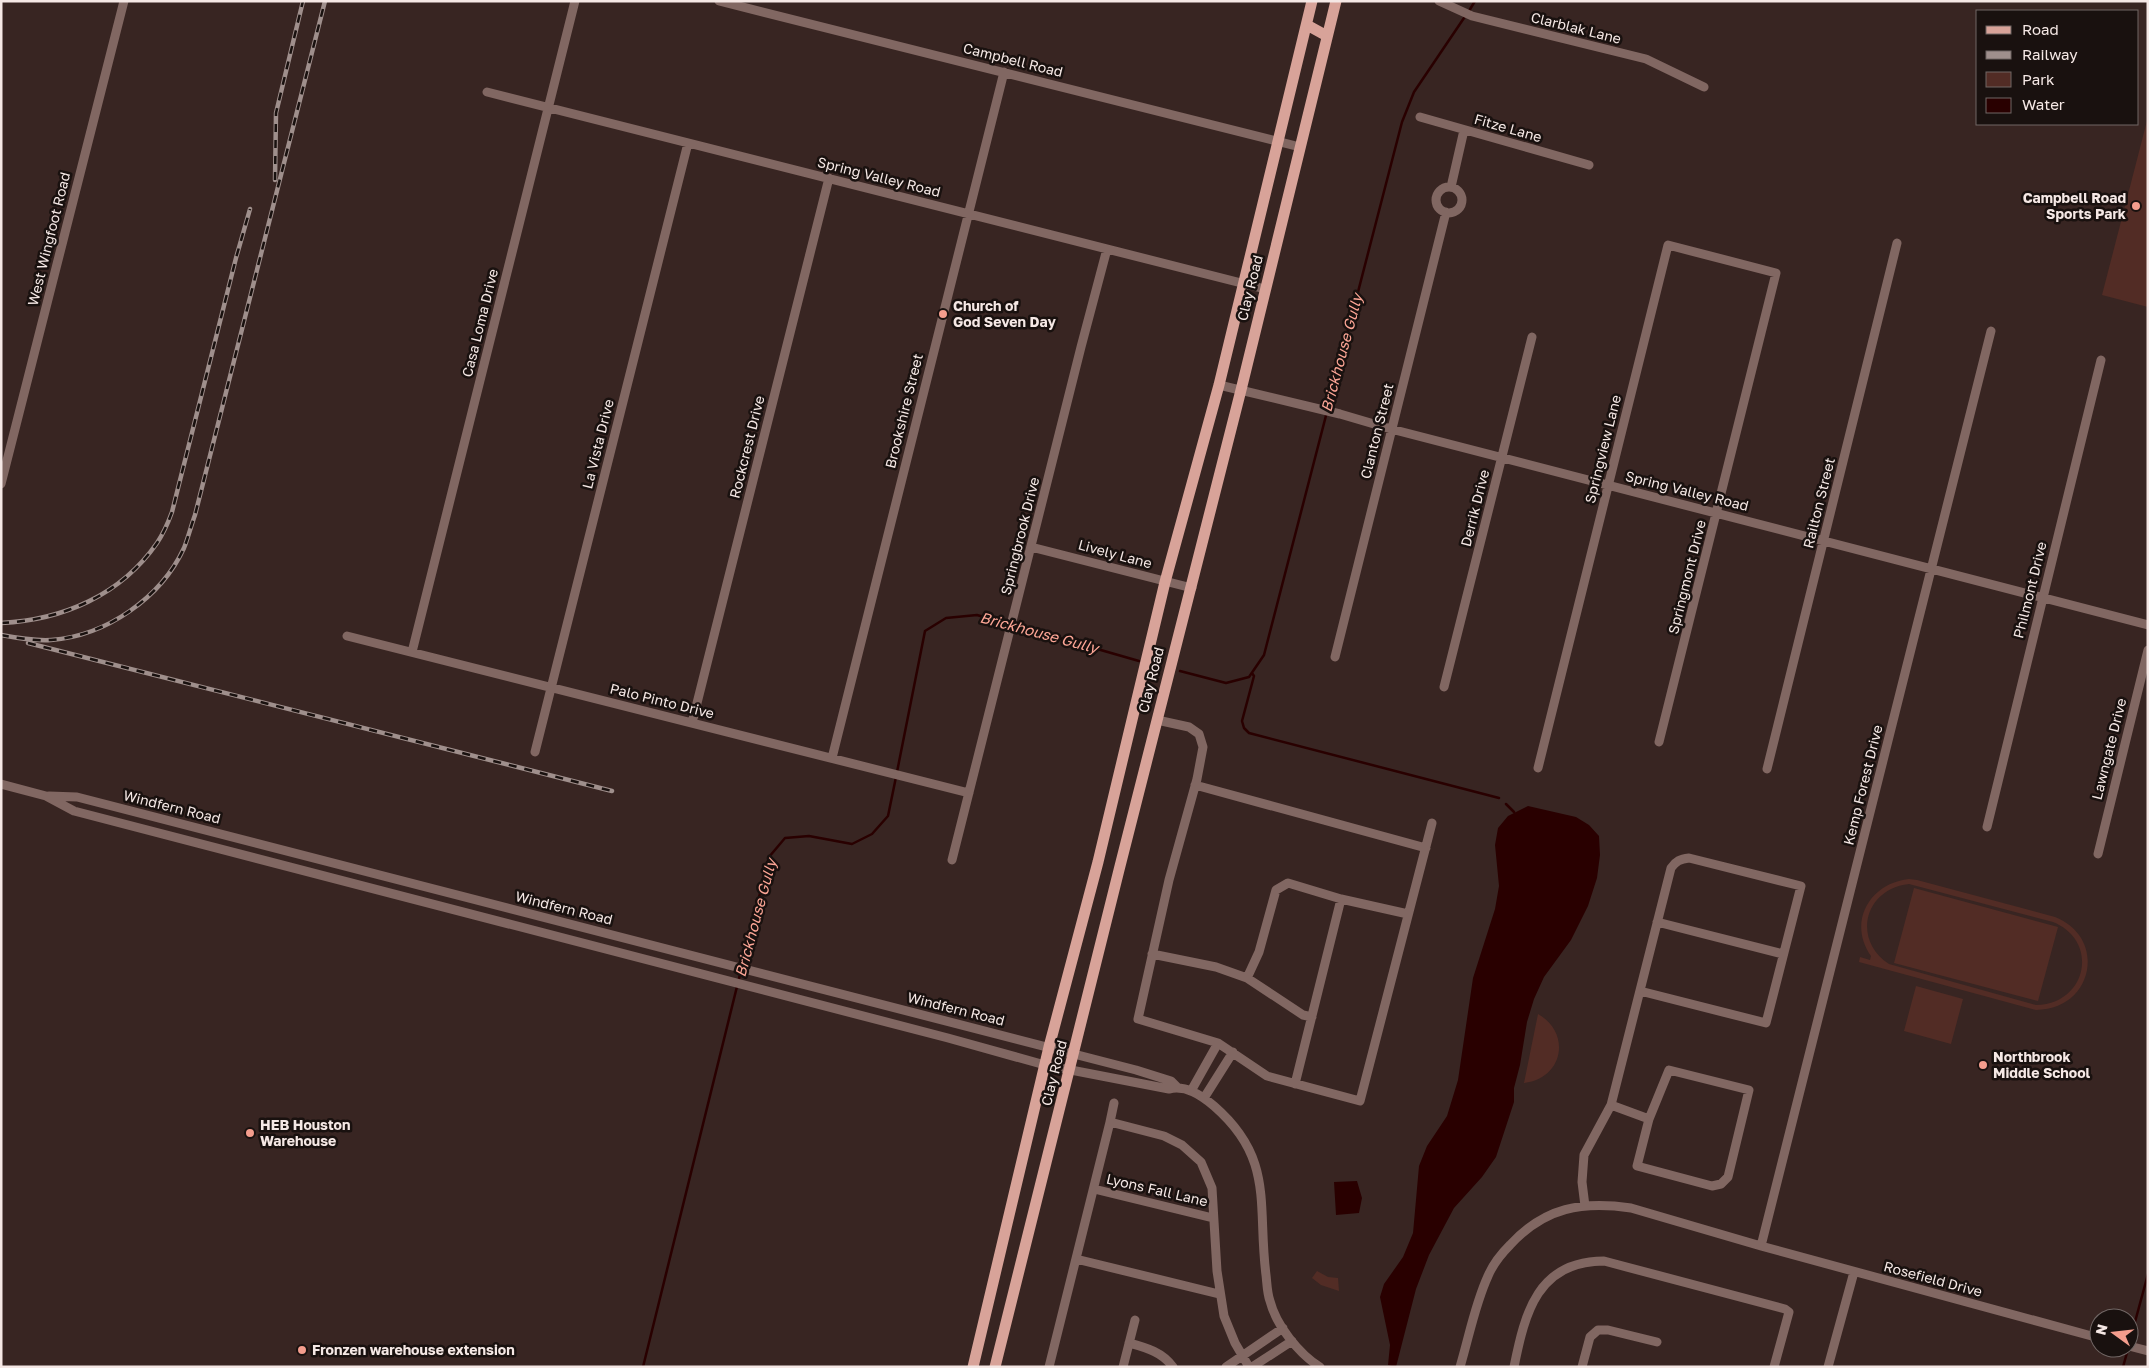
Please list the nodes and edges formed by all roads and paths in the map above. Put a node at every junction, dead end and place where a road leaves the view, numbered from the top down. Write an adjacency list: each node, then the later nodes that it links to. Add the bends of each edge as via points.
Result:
1 (124, 1): 35 (street, West Wingfoot Road)
2 (575, 1): 12 (street, Casa Loma Drive)
3 (719, 1): 9 (street, Campbell Road)
4 (1312, 1): 7 (main road, Clay Road)
5 (1336, 1): 8 (main road, Clay Road)
6 (1439, 1): 10 (street, Clarblak Lane, via 1472,16 1646,60)
7 (1306, 25): 8 (main road); 15 (main road, Clay Road)
8 (1327, 36): 17 (main road, Clay Road)
9 (1004, 72): 15 (street, Campbell Road); 22 (street, Brookshire Street)
10 (1704, 87)
11 (487, 92): 12 (street, Spring Valley Road)
12 (548, 107): 16 (street, Spring Valley Road); 47 (street, Casa Loma Drive)
13 (1420, 118): 14 (street, Fitze Lane)
14 (1464, 130): 18 (street, Fitze Lane); 20 (street)
15 (1278, 142): 17 (street, Campbell Road); 26 (main road, Clay Road)
16 (688, 143): 19 (street, Spring Valley Road); 49 (street, La Vista Drive)
17 (1300, 147): 27 (main road, Clay Road)
18 (1589, 165)
19 (829, 178): 22 (street, Spring Valley Road); 52 (street, Rockcrest Drive)
20 (1452, 187): 21 (street, via 1442,189 1436,197 1438,206); 21 (street, via 1460,193 1462,203 1456,211)
21 (1446, 212): 33 (street, Clanton Street)
22 (969, 214): 24 (street, Spring Valley Road); 55 (street, Brookshire Street)
23 (1897, 243): 38 (street, Railton Street)
24 (1107, 249): 26 (street, Spring Valley Road); 39 (street, Springbrook Drive)
25 (1776, 273): 36 (street, Springview Lane, via 1668,245); 37 (street, Springmont Drive)
26 (1243, 283): 27 (street, Spring Valley Road); 31 (main road, Clay Road)
27 (1265, 289): 32 (main road, Clay Road)
28 (1991, 331): 40 (street, Kemp Forest Drive)
29 (1532, 337): 34 (street, Derrik Drive)
30 (2101, 360): 43 (street, Philmont Drive)
31 (1219, 385): 32 (street, Spring Valley Road); 41 (main road, Clay Road)
32 (1241, 390): 33 (street, Spring Valley Road); 42 (main road, Clay Road)
33 (1391, 429): 34 (street, Spring Valley Road); 48 (street, Clanton Street)
34 (1502, 458): 36 (street, Spring Valley Road); 50 (street, Derrik Drive)
35 (1, 484)
36 (1608, 485): 37 (street, Spring Valley Road); 56 (street, Springview Lane)
37 (1717, 513): 38 (street, Spring Valley Road); 53 (street, Springmont Drive)
38 (1824, 541): 40 (street, Spring Valley Road); 57 (street, Railton Street)
39 (1031, 547): 41 (street, Lively Lane); 60 (street, Springbrook Drive)
40 (1931, 569): 43 (street, Spring Valley Road); 98 (street, Kemp Forest Drive)
41 (1166, 582): 42 (street, Lively Lane); 67 (main road, Clay Road)
42 (1192, 588): 51 (main road, Clay Road)
43 (2042, 597): 44 (street, Spring Valley Road); 63 (street, Philmont Drive)
44 (2148, 624)
45 (347, 636): 47 (street, Palo Pinto Drive)
46 (2148, 650): 65 (street, Lawngate Drive)
47 (412, 652): 49 (street, Palo Pinto Drive)
48 (1335, 657)
49 (550, 687): 52 (street, Palo Pinto Drive); 54 (street, La Vista Drive)
50 (1444, 687)
51 (1157, 720): 59 (street, via 1189,727 1199,734 1203,747); 68 (main road, Clay Road)
52 (692, 723): 55 (street, Palo Pinto Drive)
53 (1659, 742)
54 (535, 752)
55 (832, 758): 60 (street, Palo Pinto Drive)
56 (1538, 768)
57 (1767, 769)
58 (1, 784): 61 (street, Windfern Road)
59 (1195, 785): 64 (street); 72 (street, via 1168,880)
60 (970, 793): 66 (street, Springbrook Drive)
61 (46, 796): 74 (street, Windfern Road, via 77,797); 77 (street, Windfern Road, via 74,811)
62 (1432, 823): 64 (street)
63 (1987, 827)
64 (1426, 848): 70 (street)
65 (2098, 854)
66 (952, 860)
67 (1098, 862): 68 (main road); 82 (main road, Clay Road)
68 (1119, 870): 84 (main road, Clay Road)
69 (1341, 899): 70 (street); 75 (street, via 1288,883 1276,890 1259,952); 79 (street)
70 (1408, 914): 87 (street, via 1360,1101)
71 (1657, 922): 73 (street); 73 (street, via 1671,868 1681,859 1689,858 1801,886); 76 (street)
72 (1152, 954): 75 (street, via 1216,967); 81 (street, via 1138,1019)
73 (1784, 954): 76 (street, via 1766,1023)
74 (769, 975): 77 (street); 78 (street, Windfern Road)
75 (1247, 978): 79 (street, via 1303,1015)
76 (1640, 990): 92 (street)
77 (761, 991): 80 (street, Windfern Road)
78 (883, 1004): 80 (street); 82 (street, Windfern Road)
79 (1312, 1017): 87 (street)
80 (879, 1020): 85 (street, Windfern Road)
81 (1218, 1043): 83 (street); 89 (street)
82 (1049, 1047): 84 (street, Windfern Road); 85 (main road, Clay Road)
83 (1233, 1052): 87 (street, via 1267,1076); 90 (street)
84 (1075, 1053): 86 (main road, Clay Road); 88 (street, Windfern Road, via 1158,1076 1172,1081)
85 (1044, 1065): 86 (street, Windfern Road); 104 (main road, Clay Road)
86 (1070, 1070): 88 (street, Windfern Road, via 1169,1090); 106 (main road, Clay Road)
87 (1295, 1084)
88 (1177, 1087): 89 (street)
89 (1191, 1091): 90 (street)
90 (1204, 1098): 103 (street, via 1226,1116 1253,1158 1262,1193 1270,1302)
91 (1114, 1103): 94 (street)
92 (1610, 1105): 93 (street); 96 (street, via 1584,1155 1582,1182)
93 (1649, 1119): 93 (street, via 1669,1070 1749,1090 1728,1177 1721,1184 1712,1186 1636,1166)
94 (1110, 1122): 95 (street); 97 (street, via 1164,1136 1182,1145 1201,1162 1212,1188)
95 (1094, 1189): 97 (street, Lyons Fall Lane); 99 (street)
96 (1585, 1206): 98 (street, Rosefield Drive, via 1631,1208); 121 (street, Rosefield Drive, via 1561,1210 1524,1229 1500,1256 1481,1293)
97 (1214, 1218): 101 (street)
98 (1761, 1246): 100 (street, Rosefield Drive)
99 (1076, 1259): 101 (street); 115 (street)
100 (1854, 1272): 105 (street, Rosefield Drive); 125 (street)
101 (1219, 1294): 112 (street, via 1224,1316)
102 (1135, 1320): 110 (street)
103 (1283, 1328): 107 (street); 108 (street)
104 (982, 1333): 106 (main road); 113 (main road, Clay Road)
105 (2089, 1335)
106 (1002, 1339): 114 (main road, Clay Road)
107 (1262, 1342): 111 (street); 112 (street)
108 (1292, 1342): 111 (street); 120 (street)
109 (1656, 1342): 123 (street, via 1603,1328 1590,1337)
110 (1129, 1343): 116 (street); 117 (street, via 1156,1351)
111 (1271, 1355): 119 (street)
112 (1243, 1356): 118 (street); 119 (street)
113 (973, 1367)
114 (995, 1367)
115 (1049, 1367)
116 (1123, 1367)
117 (1173, 1367)
118 (1226, 1367)
119 (1251, 1367)
120 (1320, 1367)
121 (1460, 1367)
122 (1514, 1367): 124 (street, via 1529,1311 1542,1287 1563,1270 1577,1264 1604,1261 1789,1312)
123 (1582, 1367)
124 (1774, 1367)
125 (1828, 1367)

